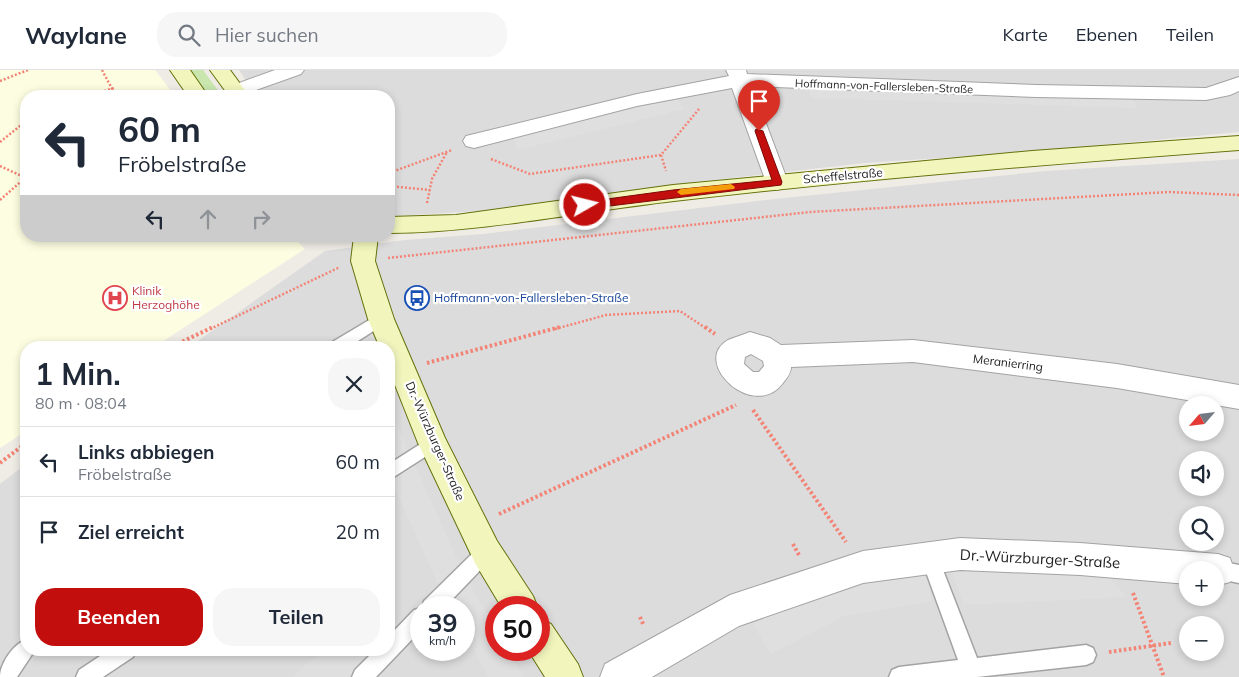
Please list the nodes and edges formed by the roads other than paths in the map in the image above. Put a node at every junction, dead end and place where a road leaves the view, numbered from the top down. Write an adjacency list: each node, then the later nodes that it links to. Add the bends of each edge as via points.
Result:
1 (180, 70): 6 (main road)
2 (220, 70): 7 (main road)
3 (294, 70): 8 (street)
4 (738, 75): 5 (street, Hoffmann-von-Fallersleben-Straße, via 1036,91 1206,94 1223,91); 9 (street, Hoffmann-von-Fallersleben-Straße, via 708,87 637,100); 11 (street)
5 (1239, 83)
6 (194, 90)
7 (234, 90)
8 (246, 90)
9 (474, 141)
10 (1239, 143): 11 (main road, Scheffelstraße)
11 (777, 182): 12 (main road, Scheffelstraße, via 673,193 456,224)
12 (395, 225)
13 (365, 242): 14 (main road, Dr.-Würzburger-Straße, via 363,261)
14 (381, 320): 15 (lane); 16 (main road, Dr.-Würzburger-Straße)
15 (346, 341)
16 (390, 341)
17 (395, 351): 20 (main road, Dr.-Würzburger-Straße)
18 (776, 356): 18 (street, via 765,346 742,345 732,353 730,367 747,392 771,380 778,369); 19 (street, Meranierring, via 913,351 1117,376)
19 (1239, 397)
20 (433, 443): 21 (lane); 22 (main road, Dr.-Würzburger-Straße)
21 (395, 469)
22 (479, 539): 25 (lane); 26 (main road, Dr.-Würzburger-Straße)
23 (930, 558): 24 (street, Dr.-Würzburger-Straße, via 960,554 1104,561); 34 (lane); 39 (street, Dr.-Würzburger-Straße, via 863,567 730,612)
24 (1228, 572)
25 (439, 596)
26 (514, 596)
27 (410, 628): 28 (lane)
28 (395, 643)
29 (550, 653): 38 (main road)
30 (1086, 655): 34 (lane)
31 (21, 656): 35 (lane)
32 (117, 656): 36 (lane)
33 (383, 656): 37 (lane)
34 (971, 668): 40 (lane)
35 (5, 677)
36 (86, 677)
37 (362, 677)
38 (565, 677)
39 (618, 677)
40 (899, 677)

